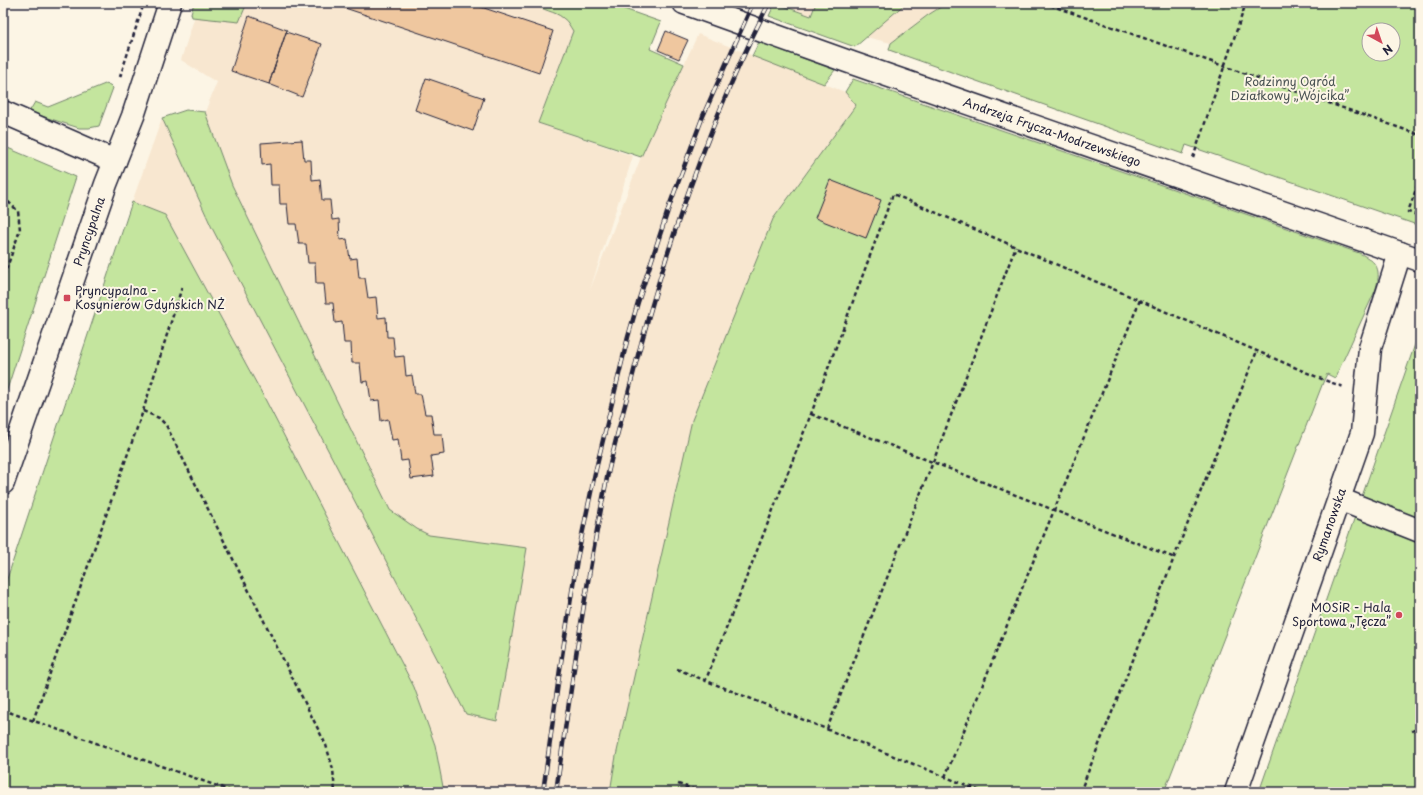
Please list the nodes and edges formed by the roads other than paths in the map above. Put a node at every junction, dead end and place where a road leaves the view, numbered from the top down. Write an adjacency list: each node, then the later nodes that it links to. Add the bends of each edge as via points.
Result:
1 (170, 3): 4 (street, Pryncypalna, via 133,116)
2 (684, 3): 5 (street, Andrzeja Frycza-Modrzewskiego)
3 (3, 112): 4 (street)
4 (115, 161): 7 (street, Pryncypalna)
5 (1400, 253): 6 (street, Andrzeja Frycza-Modrzewskiego); 8 (street, Rymanowska, via 1370,348 1362,433)
6 (1420, 260)
7 (3, 483)
8 (1339, 499): 9 (street); 10 (street, Rymanowska)
9 (1420, 531)
10 (1236, 792)

